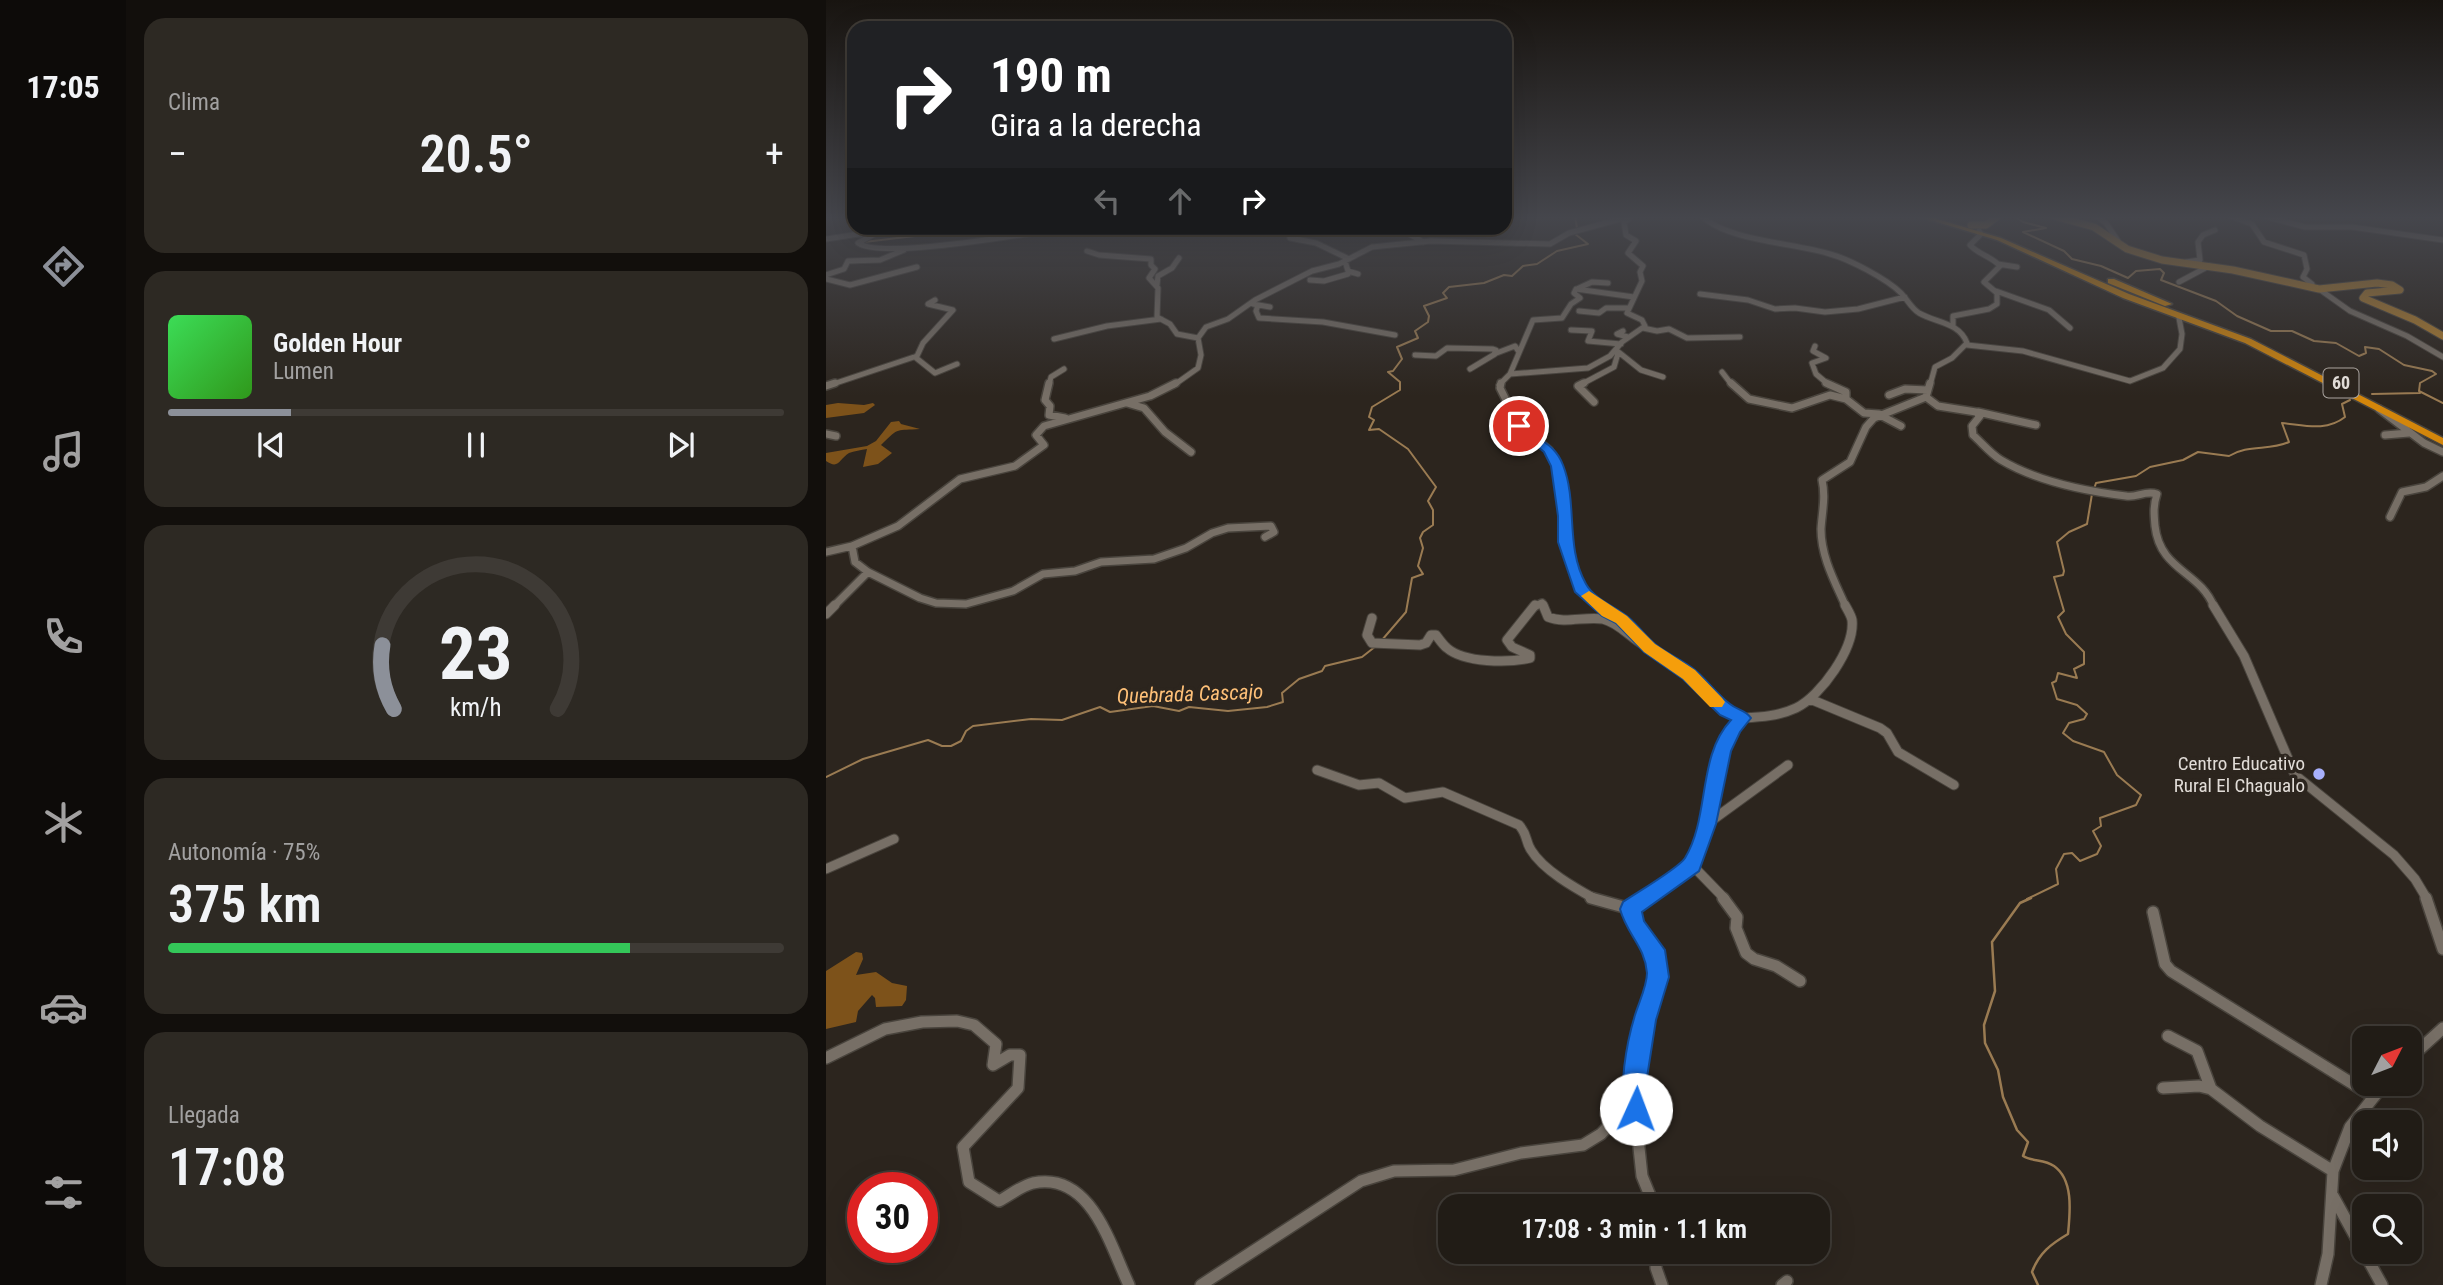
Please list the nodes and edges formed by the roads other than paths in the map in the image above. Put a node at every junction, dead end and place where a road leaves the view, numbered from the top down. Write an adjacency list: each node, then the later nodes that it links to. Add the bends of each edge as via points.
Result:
1 (884, 276): 14 (street, via 850,285)
2 (1150, 276): 18 (street)
3 (1158, 276): 18 (street)
4 (1302, 276): 29 (street)
5 (1341, 276): 15 (street)
6 (1641, 276): 26 (street)
7 (1874, 276): 27 (street)
8 (1991, 276): 24 (street, via 1984,282)
9 (2084, 276): 19 (highway, 60)
10 (2100, 276): 20 (highway, 60)
11 (2190, 276): 16 (street)
12 (2257, 276): 21 (main road)
13 (2303, 276): 21 (street)
14 (826, 277)
15 (1310, 280)
16 (2179, 282)
17 (1608, 283): 22 (street, via 1592,282)
18 (1157, 285): 36 (street, via 1157,317)
19 (2105, 286): 20 (highway, via 2153,302); 34 (highway, 60)
20 (2125, 286): 80 (highway, 60, via 2274,348)
21 (2310, 287): 23 (main road)
22 (1579, 288): 26 (street); 52 (street, via 1574,293 1580,298 1562,318 1533,320)
23 (2319, 289): 44 (main road, via 2392,285 2400,290 2367,293 2363,298); 57 (street, via 2350,311)
24 (1996, 291): 38 (street, via 1996,305 1953,316); 40 (street, via 2064,317)
25 (1700, 294): 27 (street, via 1748,300 1775,309 1825,312)
26 (1634, 297): 32 (street)
27 (1905, 298): 38 (street, via 1917,312)
28 (935, 300): 56 (street, via 928,304 953,310)
29 (1250, 303): 30 (street); 47 (street, via 1228,319 1206,327)
30 (1258, 305): 31 (street); 43 (street, via 1259,318 1323,322)
31 (1270, 307)
32 (1629, 309): 33 (street); 39 (street, via 1627,313 1645,323)
33 (1579, 310)
34 (2169, 313): 35 (street); 37 (highway, 60)
35 (2179, 318): 37 (street); 51 (street, via 2180,349 2163,368 2130,381 2023,351)
36 (1161, 319): 47 (street, via 1177,334); 48 (street, via 1088,328)
37 (2195, 322): 70 (highway, 60, via 2266,349)
38 (1952, 326): 51 (street, via 1964,335)
39 (1643, 328): 45 (street); 46 (street, via 1669,329 1687,338)
40 (2070, 328)
41 (1571, 330): 49 (street, via 1592,331 1588,341)
42 (1623, 331): 45 (street, via 1617,334)
43 (1395, 335)
44 (2443, 336)
45 (1628, 337): 49 (street)
46 (1740, 337)
47 (1198, 338): 69 (street, via 1198,368 1172,386)
48 (1054, 339)
49 (1621, 344): 53 (street)
50 (1815, 345): 67 (street, via 1813,351 1826,358 1812,363 1813,370 1825,383 1846,392)
51 (1967, 345): 65 (street, via 1935,367)
52 (1519, 352): 54 (street, via 1514,346); 62 (street)
53 (1617, 352): 62 (street, via 1588,368); 63 (street, via 1641,370); 68 (street, via 1613,368 1578,386)
54 (1495, 354): 55 (street, via 1493,349 1447,348 1436,356); 60 (street)
55 (1415, 355)
56 (915, 357): 58 (street, via 935,373); 64 (street)
57 (2443, 357)
58 (957, 364)
59 (1064, 369): 73 (street, via 1051,377 1045,400 1051,406 1049,415)
60 (1470, 369)
61 (1722, 372): 67 (street, via 1745,398 1784,408 1808,404 1824,395)
62 (1510, 374): 92 (street, via 1499,385 1519,426 1549,450 1558,466 1565,542 1580,588)
63 (1663, 377)
64 (826, 386)
65 (1927, 393): 66 (street, via 1905,389); 71 (street, via 1938,406); 72 (street)
66 (1889, 395)
67 (1846, 399): 72 (street, via 1864,413)
68 (1594, 402)
69 (1127, 403): 73 (street); 82 (street, via 1144,408 1164,432)
70 (2378, 408): 76 (street); 81 (highway, 60)
71 (1976, 412): 74 (street); 104 (street, via 1980,416 1972,433 1999,459 2063,486 2129,497 2149,491 2157,494 2153,508 2157,544 2209,594 2244,656 2295,775 2403,865 2423,891)
72 (1883, 414): 75 (street); 93 (street, via 1869,424 1852,460 1822,480 1821,531 1826,561 1852,620 1843,660)
73 (1067, 418): 87 (street, via 1038,431 1044,444 1015,466 960,479 898,526)
74 (2036, 425)
75 (1901, 426)
76 (2412, 433): 78 (street); 83 (street)
77 (826, 434): 79 (street)
78 (2385, 435)
79 (836, 436)
80 (2443, 436)
81 (2443, 442)
82 (1191, 452)
83 (2443, 452)
84 (2443, 475): 85 (street, via 2426,487 2402,492)
85 (2390, 517)
86 (1265, 537): 89 (street, via 1275,532 1271,526 1228,528 1165,556 1043,574 1013,592 966,604 920,598)
87 (852, 546): 88 (street); 89 (street, via 855,562)
88 (826, 552)
89 (868, 572): 90 (street)
90 (826, 614)
91 (1372, 618): 92 (street, via 1367,635 1372,643 1420,645 1436,635 1450,650 1503,661 1522,660 1530,655 1507,640 1539,603 1555,620 1605,620)
92 (1649, 648): 94 (street, via 1689,674 1726,711)
93 (1810, 699): 94 (street, via 1770,716); 97 (street, via 1887,733 1898,752)
94 (1743, 718): 98 (street, via 1722,751)
95 (1788, 765): 98 (street, via 1768,784)
96 (1317, 770): 102 (street, via 1359,785 1379,783 1405,798 1443,792 1519,825 1527,834 1530,849 1545,865 1593,899)
97 (1954, 785)
98 (1707, 824): 100 (street)
99 (894, 839): 101 (street)
100 (1692, 865): 102 (street); 105 (street, via 1730,905 1746,953)
101 (826, 869)
102 (1631, 909): 112 (street, via 1635,925 1654,950 1658,977 1644,1020)
103 (2153, 912): 113 (street, via 2165,964 2171,971)
104 (2443, 949)
105 (1800, 981)
106 (2443, 1028): 108 (street)
107 (2168, 1036): 111 (street, via 2197,1051)
108 (2422, 1047)
109 (826, 1058): 118 (street, via 898,1025 957,1021 974,1025 996,1044 993,1065 1020,1055 1018,1088 963,1147 969,1182 999,1201 1035,1182 1052,1182 1076,1192 1103,1227)
110 (2163, 1088): 111 (street)
111 (2211, 1089): 114 (street)
112 (1633, 1090): 115 (street, via 1642,1176); 119 (street, via 1617,1117 1583,1145 1521,1153 1454,1170 1394,1171 1361,1181)
113 (2374, 1097): 114 (street, via 2350,1127)
114 (2333, 1171): 116 (street)
115 (1650, 1194)
116 (2333, 1196): 121 (street); 122 (street)
117 (1656, 1264): 120 (street)
118 (1129, 1285)
119 (1201, 1285)
120 (1662, 1285)
121 (2321, 1285)
122 (2382, 1285)

